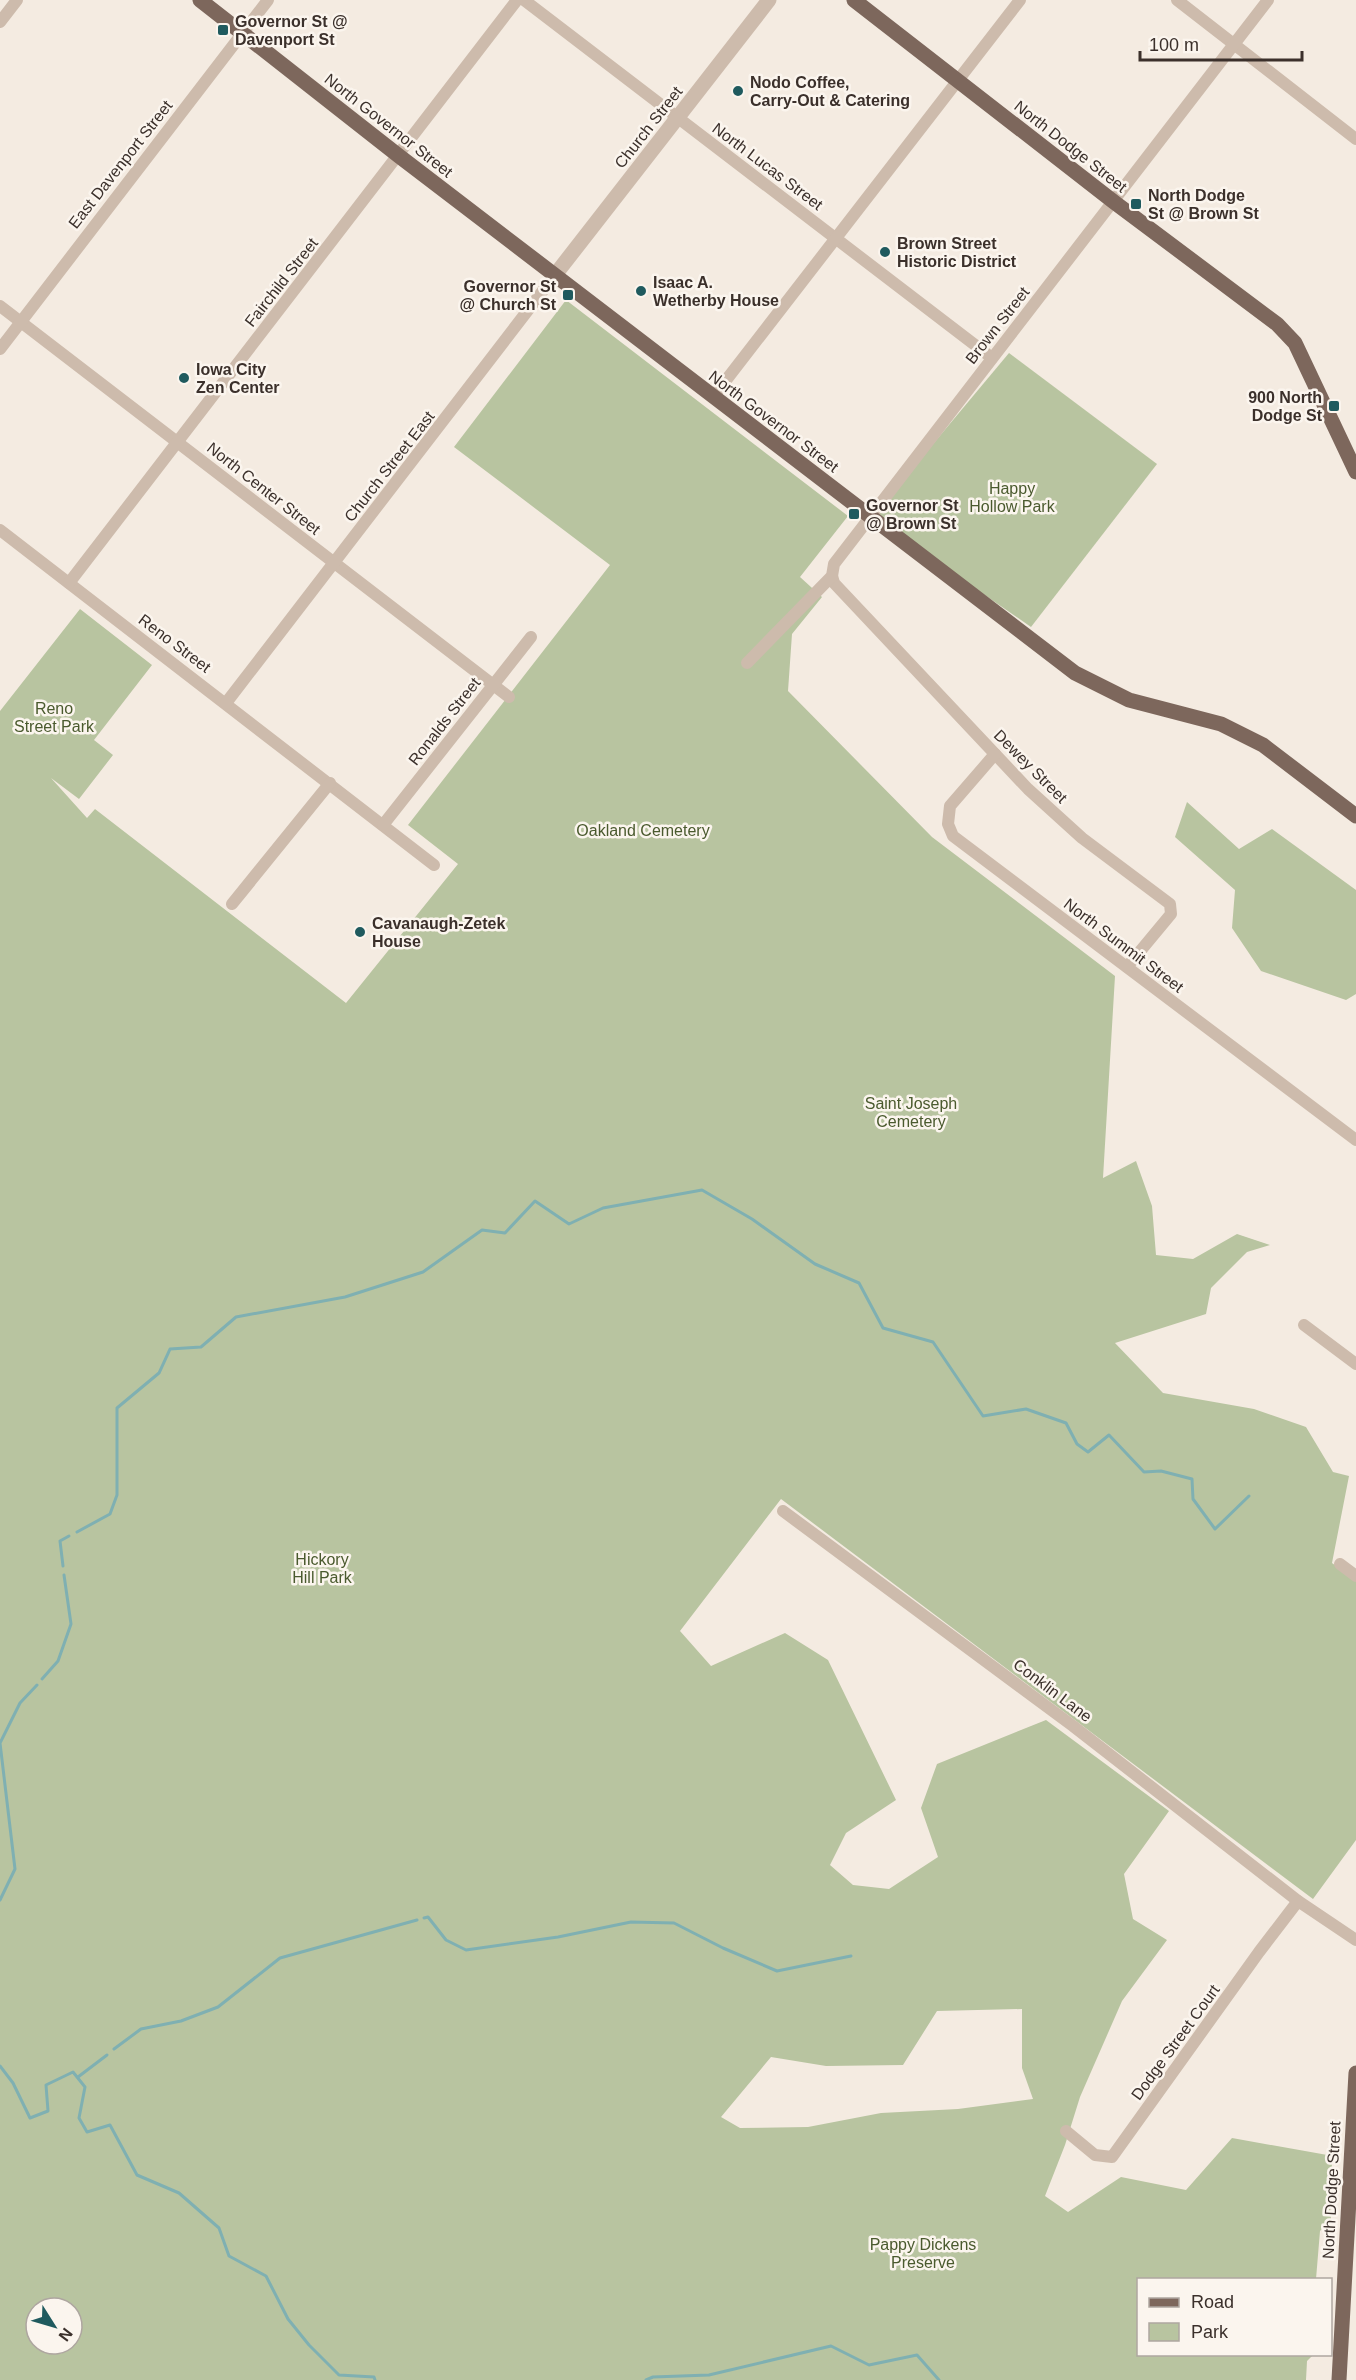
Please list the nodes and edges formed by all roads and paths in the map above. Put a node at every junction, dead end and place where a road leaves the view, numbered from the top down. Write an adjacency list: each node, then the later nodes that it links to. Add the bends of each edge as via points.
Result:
1 (17, 0): 11 (street)
2 (200, 0): 12 (main road, North Governor Street)
3 (268, 0): 12 (street, East Davenport Street)
4 (517, 0): 17 (street, Fairchild Street)
5 (524, 0): 15 (street, North Lucas Street)
6 (769, 0): 15 (street, Church Street)
7 (854, 0): 14 (main road, North Dodge Street)
8 (1020, 0): 14 (street)
9 (1177, 0): 13 (street)
10 (1269, 0): 13 (street, Brown Street)
11 (0, 22)
12 (243, 33): 17 (main road, North Governor Street); 22 (street, East Davenport Street)
13 (1235, 44): 16 (street); 18 (street, Brown Street)
14 (958, 81): 18 (main road, North Dodge Street); 19 (street)
15 (679, 118): 19 (street, North Lucas Street); 20 (street, Church Street)
16 (1356, 139)
17 (399, 156): 20 (main road, North Governor Street); 26 (street, Fairchild Street)
18 (1114, 202): 24 (street, Brown Street); 27 (main road, North Dodge Street, via 1289,336 1316,383)
19 (836, 239): 24 (street, North Lucas Street); 25 (street)
20 (555, 275): 25 (main road, North Governor Street); 30 (street, Church Street East)
21 (0, 306): 22 (street, North Center Street)
22 (21, 322): 23 (street, East Davenport Street); 26 (street, North Center Street)
23 (0, 348)
24 (992, 358): 28 (street, Brown Street)
25 (713, 397): 28 (main road, North Governor Street)
26 (178, 442): 30 (street, North Center Street); 32 (street, Fairchild Street)
27 (1356, 472)
28 (872, 517): 31 (street, Brown Street, via 834,564); 40 (main road, North Governor Street, via 1075,674 1129,700 1246,735)
29 (0, 530): 32 (street, Reno Street)
30 (335, 563): 35 (street, North Center Street); 37 (street, Church Street East)
31 (832, 576): 34 (street, Brown Street); 38 (street, Dewey Street, via 834,583)
32 (69, 583): 37 (street, Reno Street)
33 (531, 637): 35 (street, Ronalds Street)
34 (747, 663)
35 (493, 685): 36 (street, North Center Street); 41 (street, Ronalds Street)
36 (508, 696)
37 (226, 703): 39 (street, Reno Street)
38 (995, 754): 44 (street, Dewey Street, via 1067,826 1170,904 1171,914); 44 (street, North Summit Street, via 950,806 948,824 953,836)
39 (330, 783): 41 (street, Reno Street); 43 (street)
40 (1356, 816)
41 (383, 825): 42 (street, Reno Street)
42 (434, 865)
43 (232, 904)
44 (1127, 968): 45 (street, North Summit Street)
45 (1356, 1140)
46 (1304, 1325): 47 (street)
47 (1356, 1364)
48 (783, 1511): 51 (street, Conklin Lane, via 1073,1726)
49 (1340, 1564): 50 (street)
50 (1356, 1576)
51 (1298, 1901): 52 (street, Conklin Lane); 54 (street, Dodge Street Court, via 1112,2157 1095,2155)
52 (1356, 1940)
53 (1356, 2073): 55 (main road, North Dodge Street)
54 (1066, 2131)
55 (1339, 2380)

